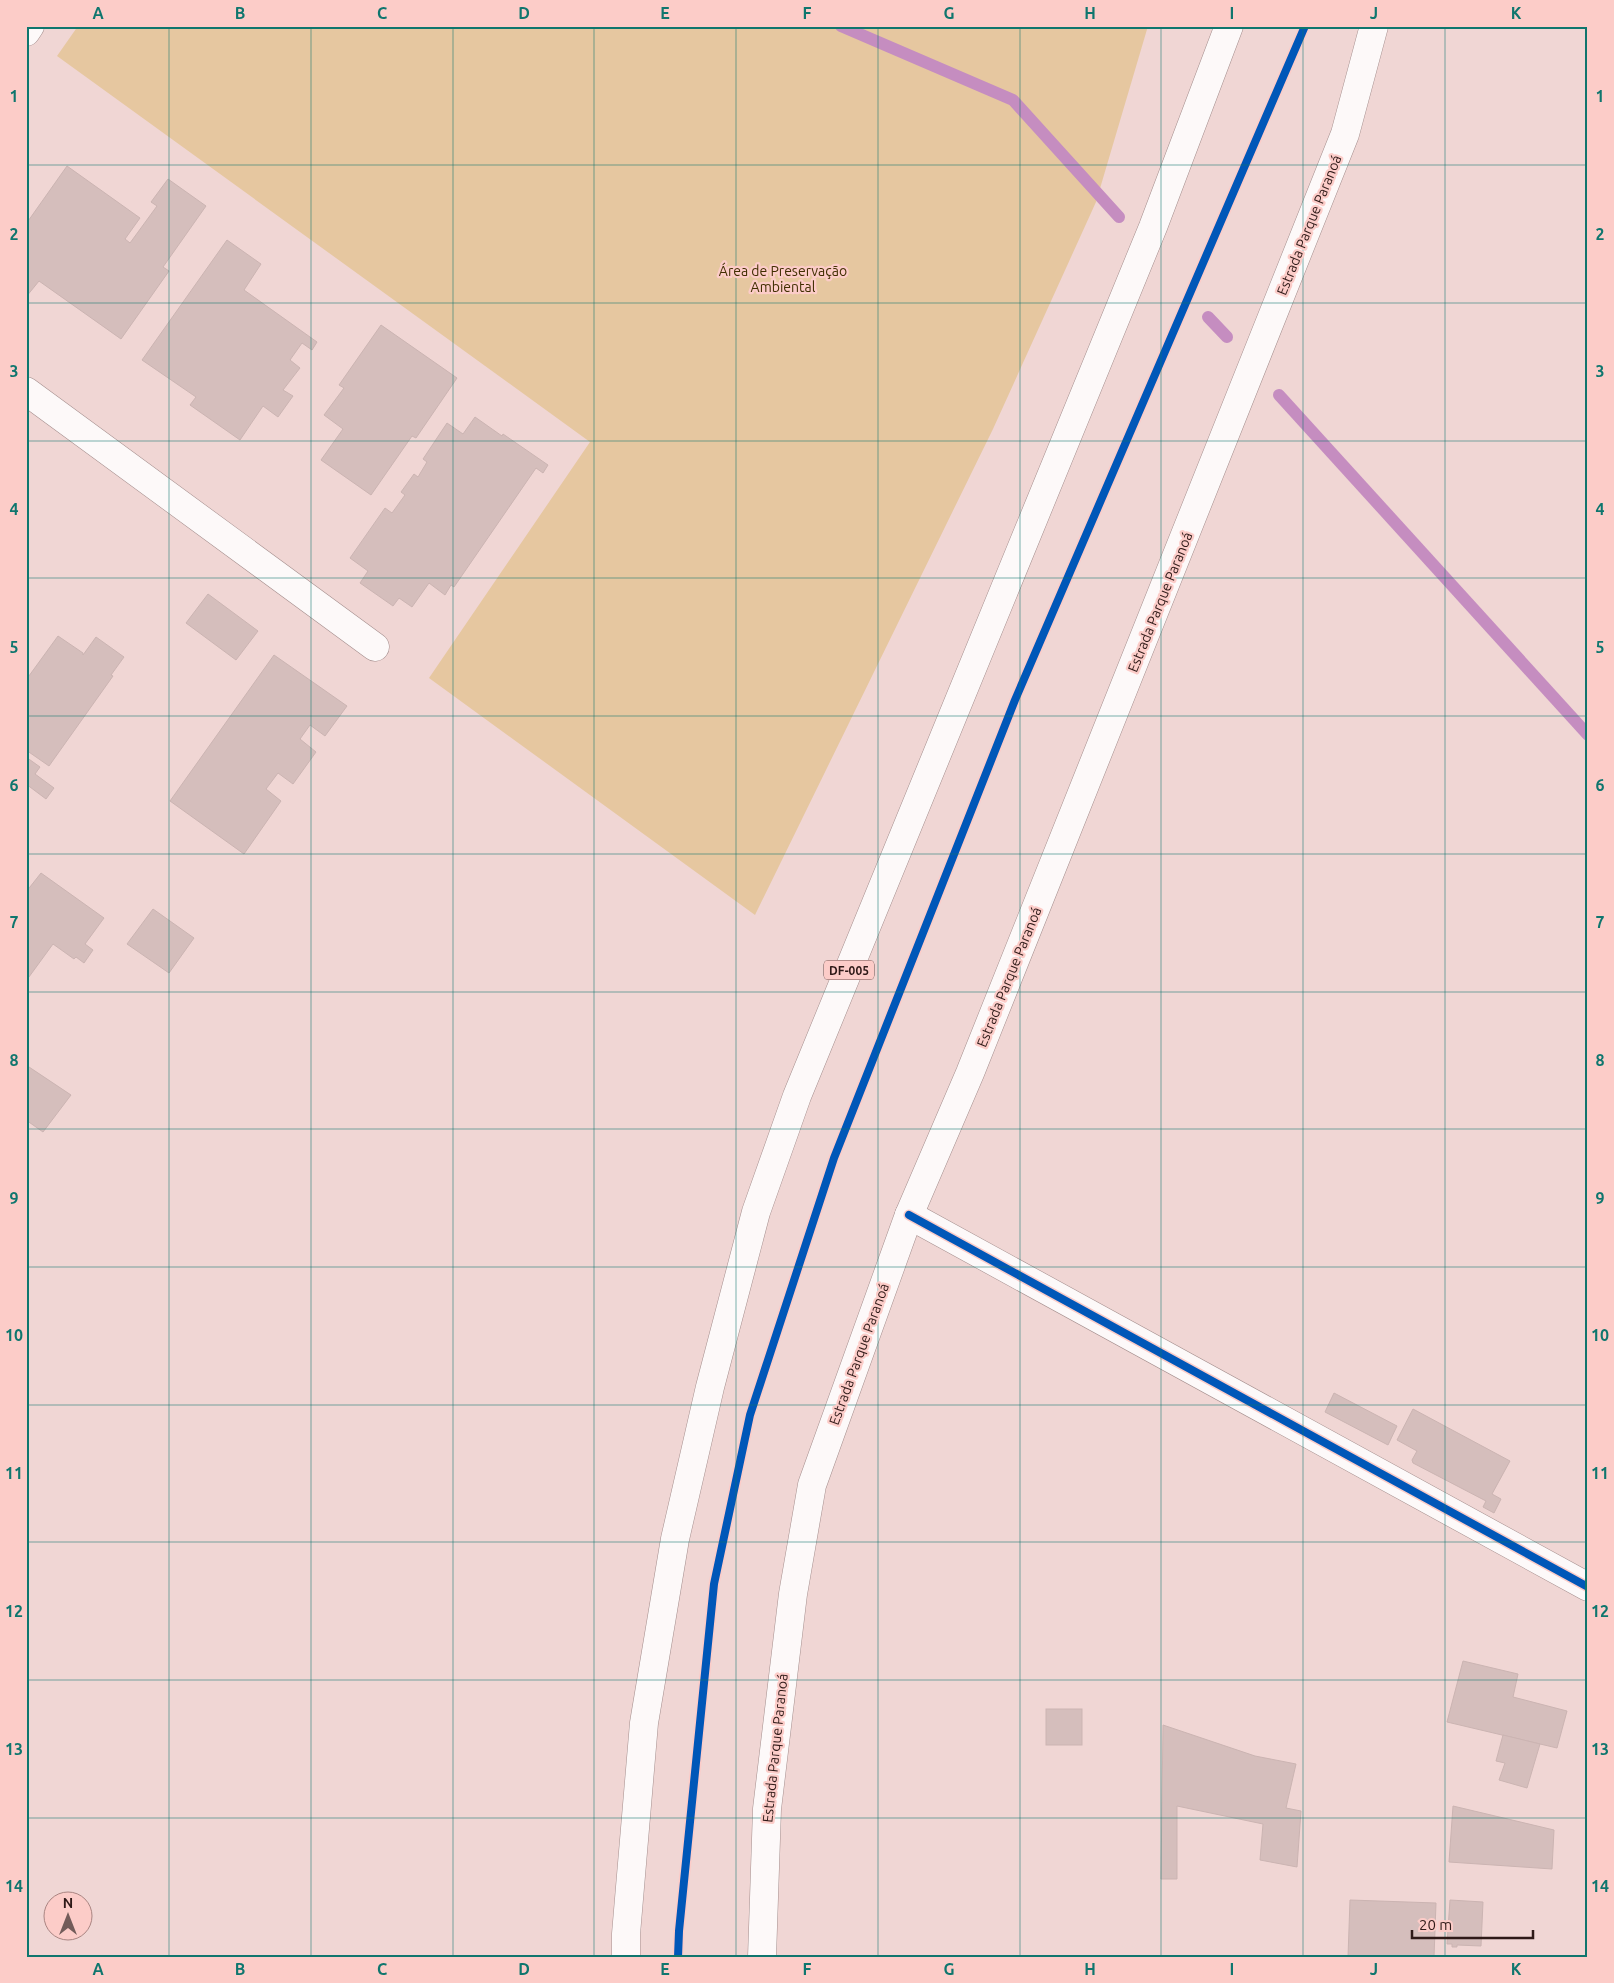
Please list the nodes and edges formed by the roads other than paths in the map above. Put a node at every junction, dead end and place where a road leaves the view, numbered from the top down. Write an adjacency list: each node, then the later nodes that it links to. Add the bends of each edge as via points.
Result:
1 (30, 26): 4 (main road)
2 (1229, 26): 9 (main road, DF-005, via 1152,227 797,1096 756,1212 710,1387 675,1539 644,1723)
3 (1374, 26): 7 (main road, Estrada Parque Paranoá, via 1345,134 978,1055)
4 (26, 32)
5 (26, 390): 6 (main road)
6 (375, 647)
7 (909, 1215): 8 (main road); 10 (main road, Estrada Parque Paranoá, via 812,1485 792,1594 767,1809)
8 (1588, 1587)
9 (626, 1957)
10 (762, 1957)

